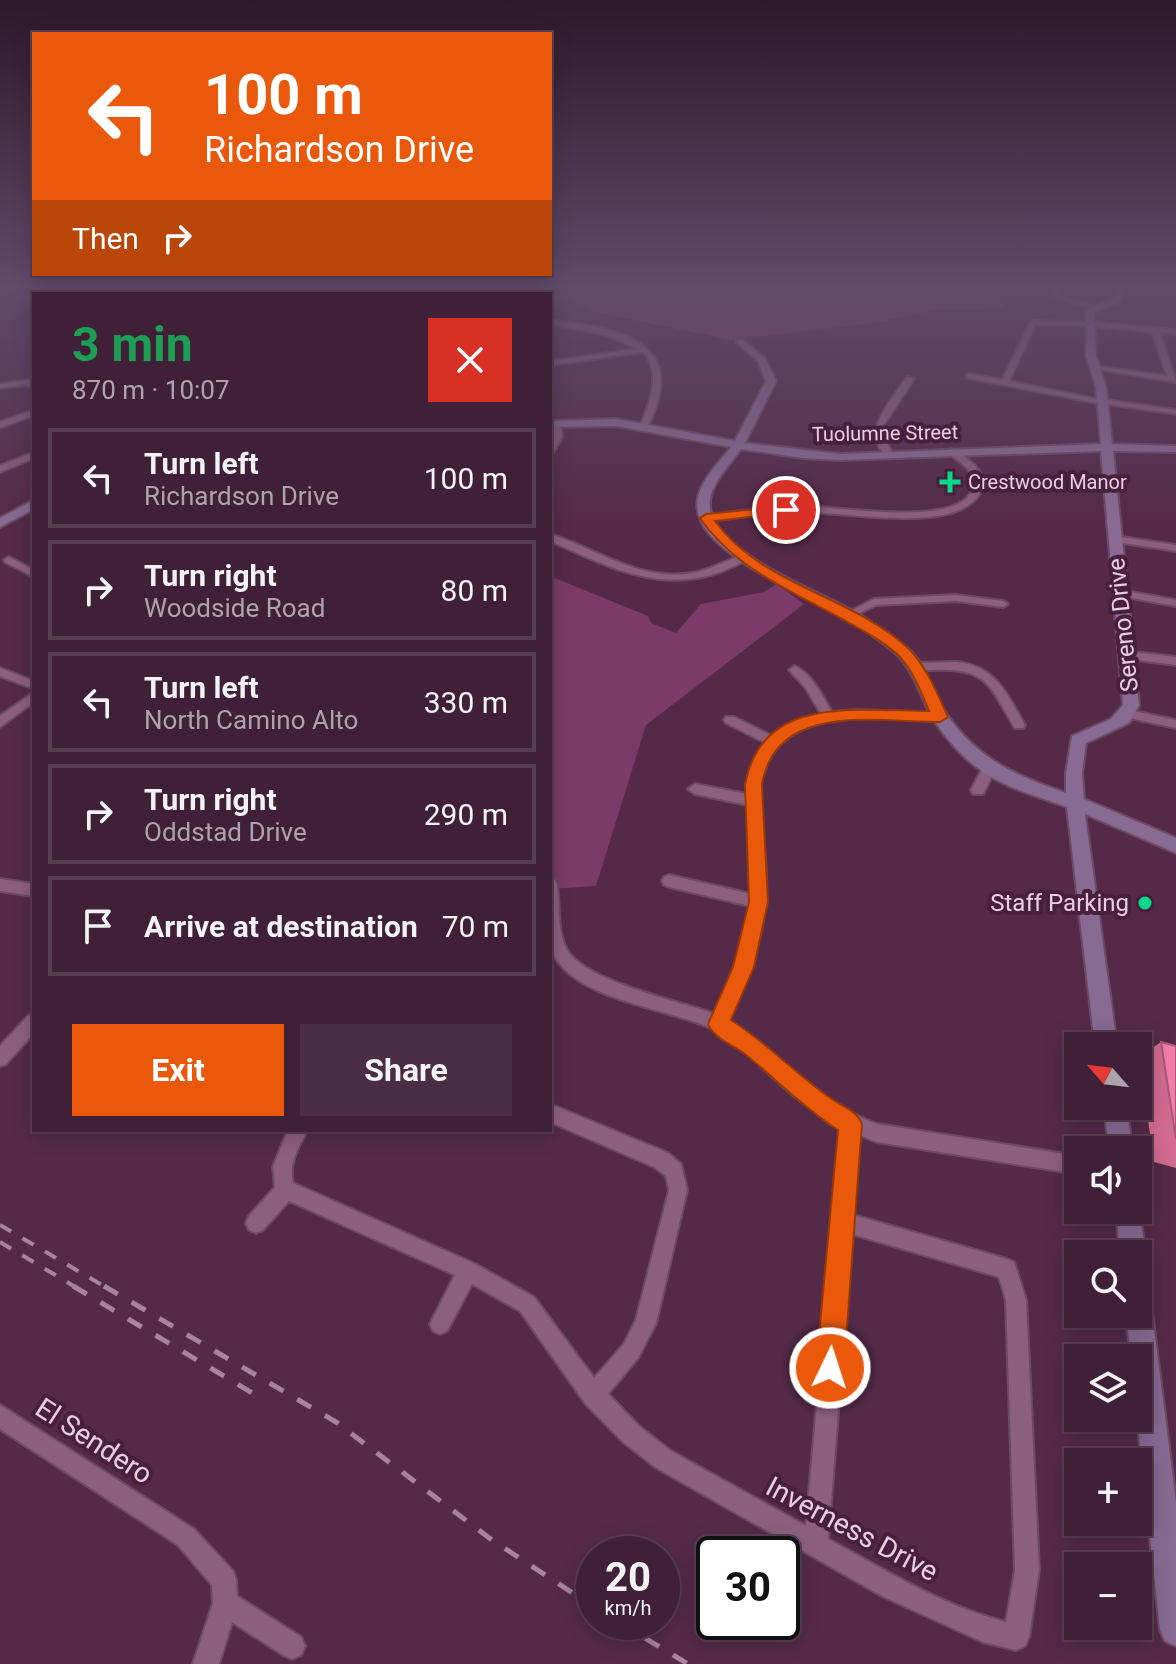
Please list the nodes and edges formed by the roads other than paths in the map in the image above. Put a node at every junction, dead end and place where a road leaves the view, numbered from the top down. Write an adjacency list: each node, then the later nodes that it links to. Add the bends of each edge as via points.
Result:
1 (656, 366): 15 (street, via 653,403)
2 (764, 366): 17 (street, via 771,381)
3 (1012, 366): 8 (street)
4 (1095, 368): 7 (street); 11 (street, Sereno Drive)
5 (970, 376): 8 (street)
6 (910, 379): 22 (street, via 879,426)
7 (1174, 380)
8 (1004, 383): 11 (street)
9 (32, 385): 10 (street)
10 (0, 386)
11 (1102, 401): 12 (street); 18 (street, Sereno Drive)
12 (1176, 412)
13 (32, 413): 16 (street)
14 (553, 423): 15 (street, Tuolumne Street); 19 (street, via 558,437)
15 (645, 424): 17 (street, Tuolumne Street)
16 (0, 425)
17 (739, 444): 22 (street, Tuolumne Street, via 803,455); 26 (street, via 707,487 702,501)
18 (1106, 447): 20 (street, Tuolumne Street); 21 (street, Tuolumne Street); 29 (street, Sereno Drive)
19 (552, 448)
20 (1176, 449)
21 (951, 452): 22 (street, Tuolumne Street); 26 (street, via 978,480 978,492 949,511 918,515 806,509)
22 (889, 455)
23 (32, 456): 24 (street)
24 (0, 469)
25 (32, 505): 27 (street)
26 (706, 518): 31 (street)
27 (0, 523)
28 (552, 538): 31 (street, via 635,572 676,580 708,576)
29 (1114, 539): 30 (street); 34 (street, Sereno Drive)
30 (1176, 548)
31 (745, 557): 37 (street)
32 (9, 560): 33 (street)
33 (32, 573)
34 (1119, 593): 35 (street); 38 (street, Sereno Drive)
35 (1176, 603)
36 (1003, 604): 37 (street, via 956,598 874,602)
37 (848, 615): 40 (street, via 885,636)
38 (1126, 655): 39 (street); 45 (street, Sereno Drive)
39 (1176, 661)
40 (915, 667): 47 (street); 51 (street, via 969,666 986,672)
41 (795, 670): 46 (street)
42 (0, 672): 43 (street)
43 (32, 684)
44 (32, 698): 49 (street)
45 (1129, 714): 50 (street); 57 (street, Sereno Drive, via 1078,740)
46 (828, 716): 47 (street); 52 (street, via 800,722)
47 (940, 717): 53 (street)
48 (730, 720): 52 (street)
49 (0, 723)
50 (1176, 724)
51 (1019, 725)
52 (772, 741): 56 (street, via 756,770)
53 (989, 768): 55 (street); 57 (street)
54 (695, 789): 56 (street)
55 (978, 790)
56 (754, 801): 62 (street)
57 (1076, 803): 58 (street); 67 (street, Sereno Drive)
58 (1176, 846)
59 (669, 881): 62 (street)
60 (0, 885): 61 (street)
61 (32, 890)
62 (758, 902): 66 (street, via 743,967)
63 (552, 925): 64 (street)
64 (553, 946): 66 (street, via 583,973)
65 (32, 1023): 68 (street)
66 (719, 1024): 70 (street)
67 (1104, 1032)
68 (0, 1058)
69 (552, 1114): 79 (street, via 661,1160 674,1171 678,1190 646,1323 631,1351)
70 (851, 1124): 72 (street, via 877,1133); 74 (street)
71 (297, 1132): 73 (street, via 281,1165)
72 (1064, 1163)
73 (286, 1190): 75 (street); 76 (street, Inverness Drive)
74 (842, 1221): 81 (street); 81 (street, Inverness Drive, via 1007,1269 1016,1300 1027,1570 1016,1637 983,1629 891,1587)
75 (256, 1223)
76 (468, 1271): 77 (street); 79 (street, Inverness Drive, via 527,1304)
77 (440, 1324)
78 (1141, 1328): 83 (street)
79 (593, 1395): 81 (street, Inverness Drive, via 663,1459)
80 (0, 1416): 82 (street, El Sendero, via 186,1537 224,1580)
81 (816, 1543)
82 (225, 1603): 84 (street); 85 (street)
83 (1176, 1630)
84 (292, 1646)
85 (206, 1664)

